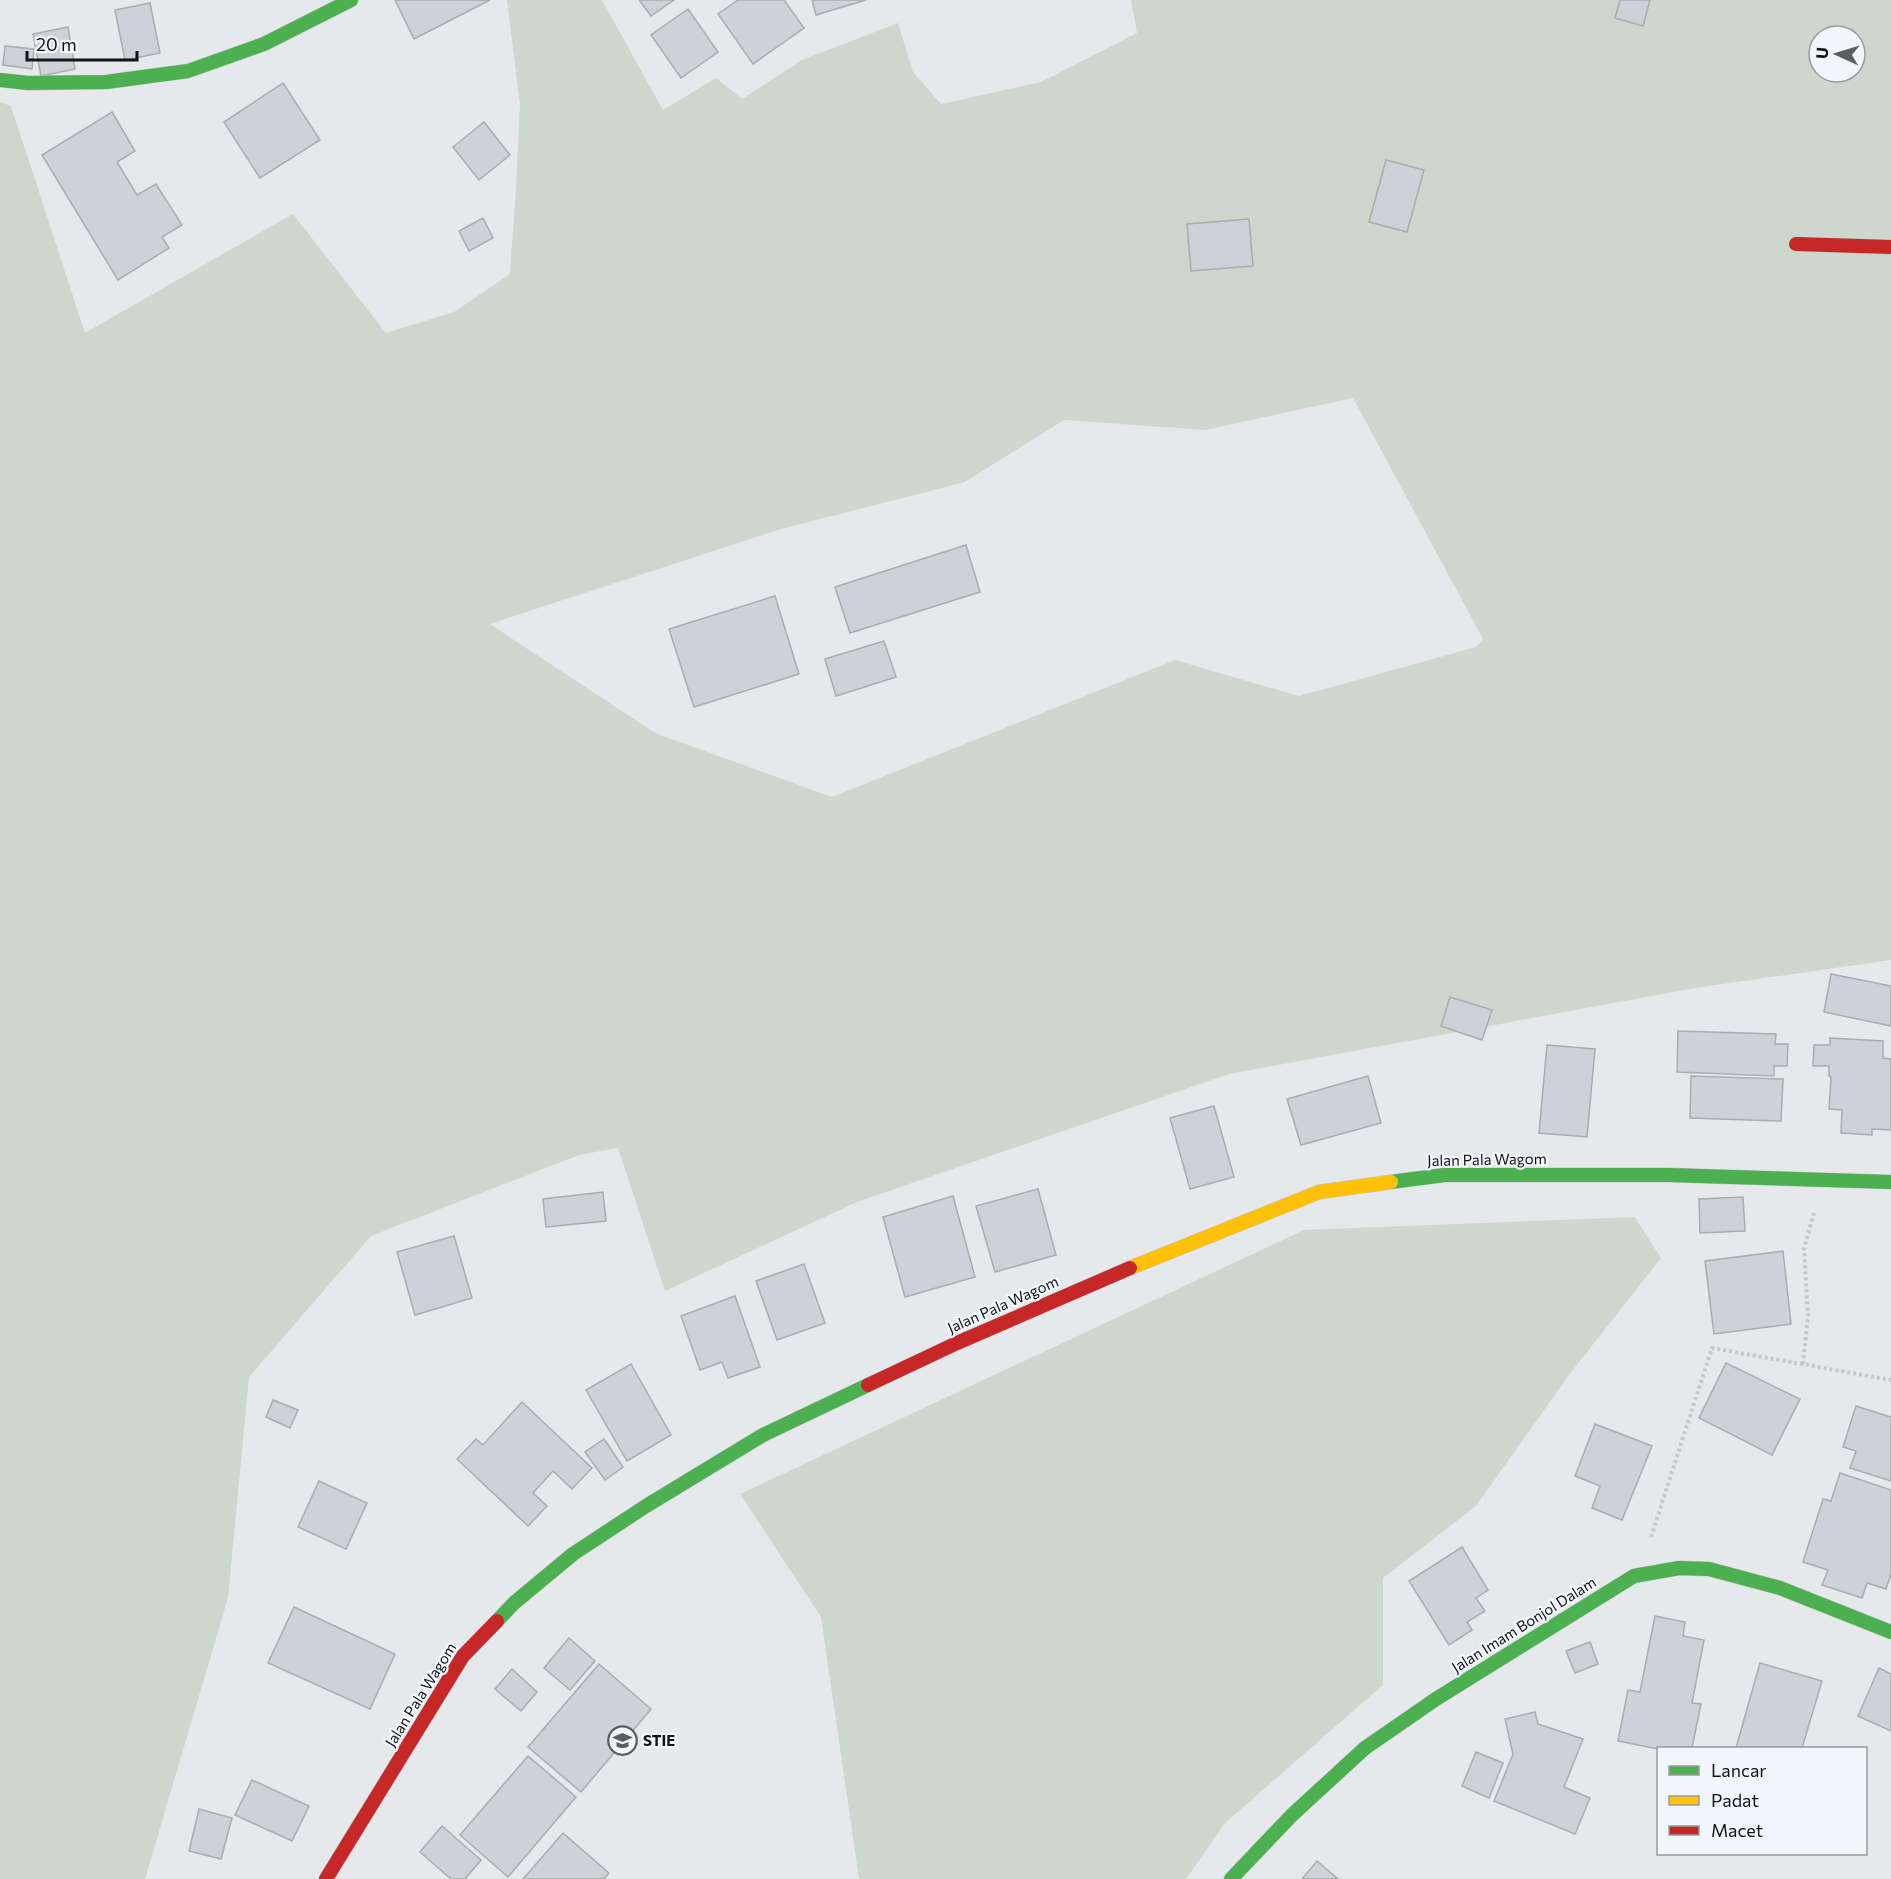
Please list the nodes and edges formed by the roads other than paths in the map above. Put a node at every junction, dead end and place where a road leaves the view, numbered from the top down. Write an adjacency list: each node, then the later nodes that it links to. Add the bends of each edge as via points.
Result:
1 (351, 0): 2 (main road, via 264,44 189,71 106,82)
2 (0, 80)
3 (1796, 244): 4 (main road)
4 (1891, 247)
5 (1891, 1182): 7 (main road, Jalan Pala Wagom, via 1669,1175 1444,1175 1319,1192 957,1343 763,1435 573,1554 514,1603 462,1656)
6 (1891, 1632): 8 (main road, Jalan Imam Bonjol Dalam, via 1780,1588 1709,1569 1679,1568 1634,1576 1365,1748 1292,1815)
7 (326, 1879)
8 (1231, 1879)

